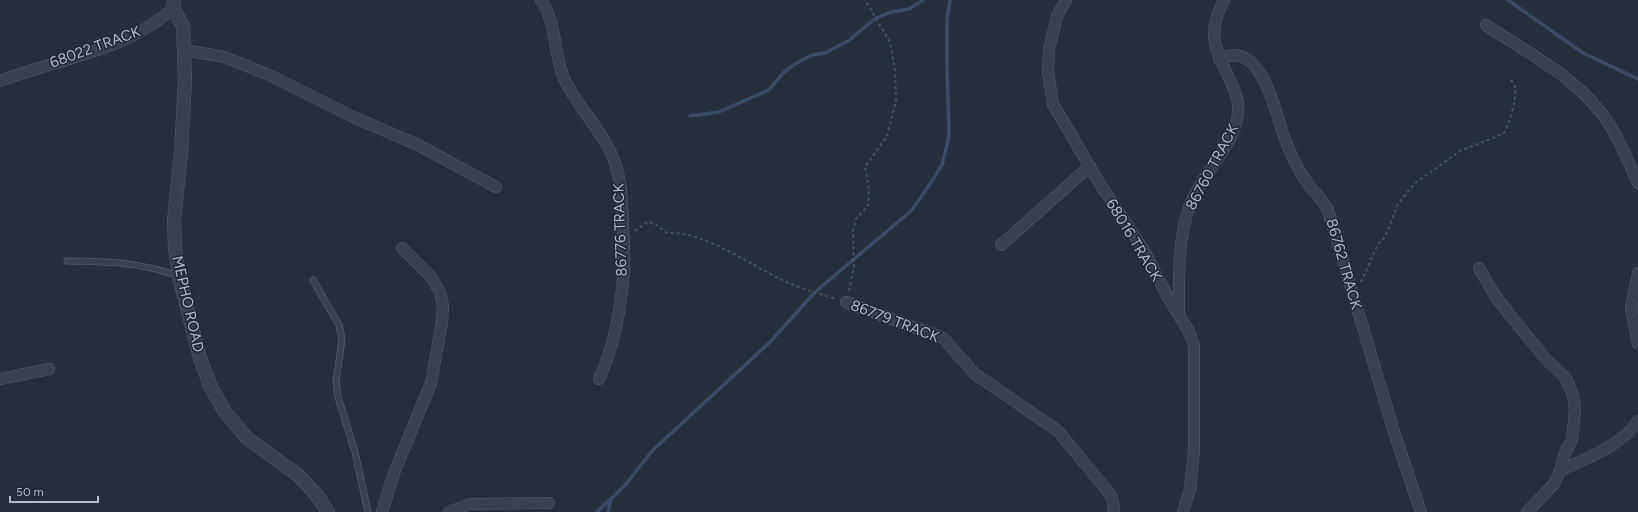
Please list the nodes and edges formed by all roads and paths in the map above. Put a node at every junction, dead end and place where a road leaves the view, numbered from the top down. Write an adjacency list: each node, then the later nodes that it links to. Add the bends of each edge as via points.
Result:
1 (184, 0): 6 (street, 68022 TRACK)
2 (541, 0): 15 (street, 86776 TRACK, via 550,18 557,60 563,77 615,162 621,191)
3 (865, 0): 24 (path, via 890,42 895,71 896,102 887,136 865,167 869,189 868,206 856,220 853,231 854,266)
4 (1066, 0): 12 (street, 68016 TRACK, via 1057,16 1049,50 1050,89 1053,104)
5 (1224, 0): 9 (street, 86760 TRACK, via 1216,20 1214,36)
6 (173, 4): 8 (street, MEPHO ROAD, via 183,26); 11 (street, 68022 TRACK, via 163,18 134,36)
7 (1486, 25): 13 (street, via 1547,63 1580,91 1611,126)
8 (184, 50): 14 (street, via 224,57 267,74 353,117 416,144); 21 (street, MEPHO ROAD, via 184,114 174,221)
9 (1219, 59): 23 (street, 86762 TRACK, via 1232,54 1246,57 1263,77 1288,148 1303,177 1324,201 1328,210); 25 (street, 86760 TRACK, via 1237,95 1239,110 1223,150 1190,204 1181,247)
10 (1510, 79): 23 (path, via 1515,88 1515,96 1507,130 1503,134 1460,151 1414,184 1398,204 1385,237 1378,244 1358,287)
11 (0, 81)
12 (1090, 166): 16 (street); 25 (street, 68016 TRACK, via 1145,252)
13 (1638, 182)
14 (496, 187)
15 (623, 240): 24 (path, 86779 TRACK, via 647,222 654,223 667,233 706,241 779,279); 29 (street, 86776 TRACK, via 624,264 617,318)
16 (1001, 245)
17 (402, 248): 35 (street, via 431,277 440,292 443,306 442,322 431,383 394,473)
18 (67, 261): 21 (lane, via 133,264)
19 (1479, 268): 31 (street, via 1510,315 1545,358 1566,378 1573,395 1572,440)
20 (1638, 273): 26 (street, via 1631,308)
21 (179, 276): 33 (street, MEPHO ROAD, via 200,358 210,386 224,411 246,438 298,476 319,498)
22 (313, 280): 34 (lane, via 339,325 342,339 336,382 338,397 355,452)
23 (1355, 300): 39 (street, 86762 TRACK, via 1394,432)
24 (846, 302): 37 (street, 86779 TRACK, via 943,338 975,374 1058,431 1110,494)
25 (1179, 316): 38 (street, 68016 TRACK, via 1194,345 1194,451 1190,489)
26 (1638, 344)
27 (49, 369): 28 (street)
28 (0, 379)
29 (599, 379)
30 (1638, 421): 31 (street, via 1610,445)
31 (1560, 471): 40 (street, via 1554,484)
32 (549, 504): 36 (street, via 470,504)
33 (328, 512)
34 (368, 512)
35 (382, 512)
36 (449, 512)
37 (1114, 512)
38 (1183, 512)
39 (1422, 512)
40 (1527, 512)

